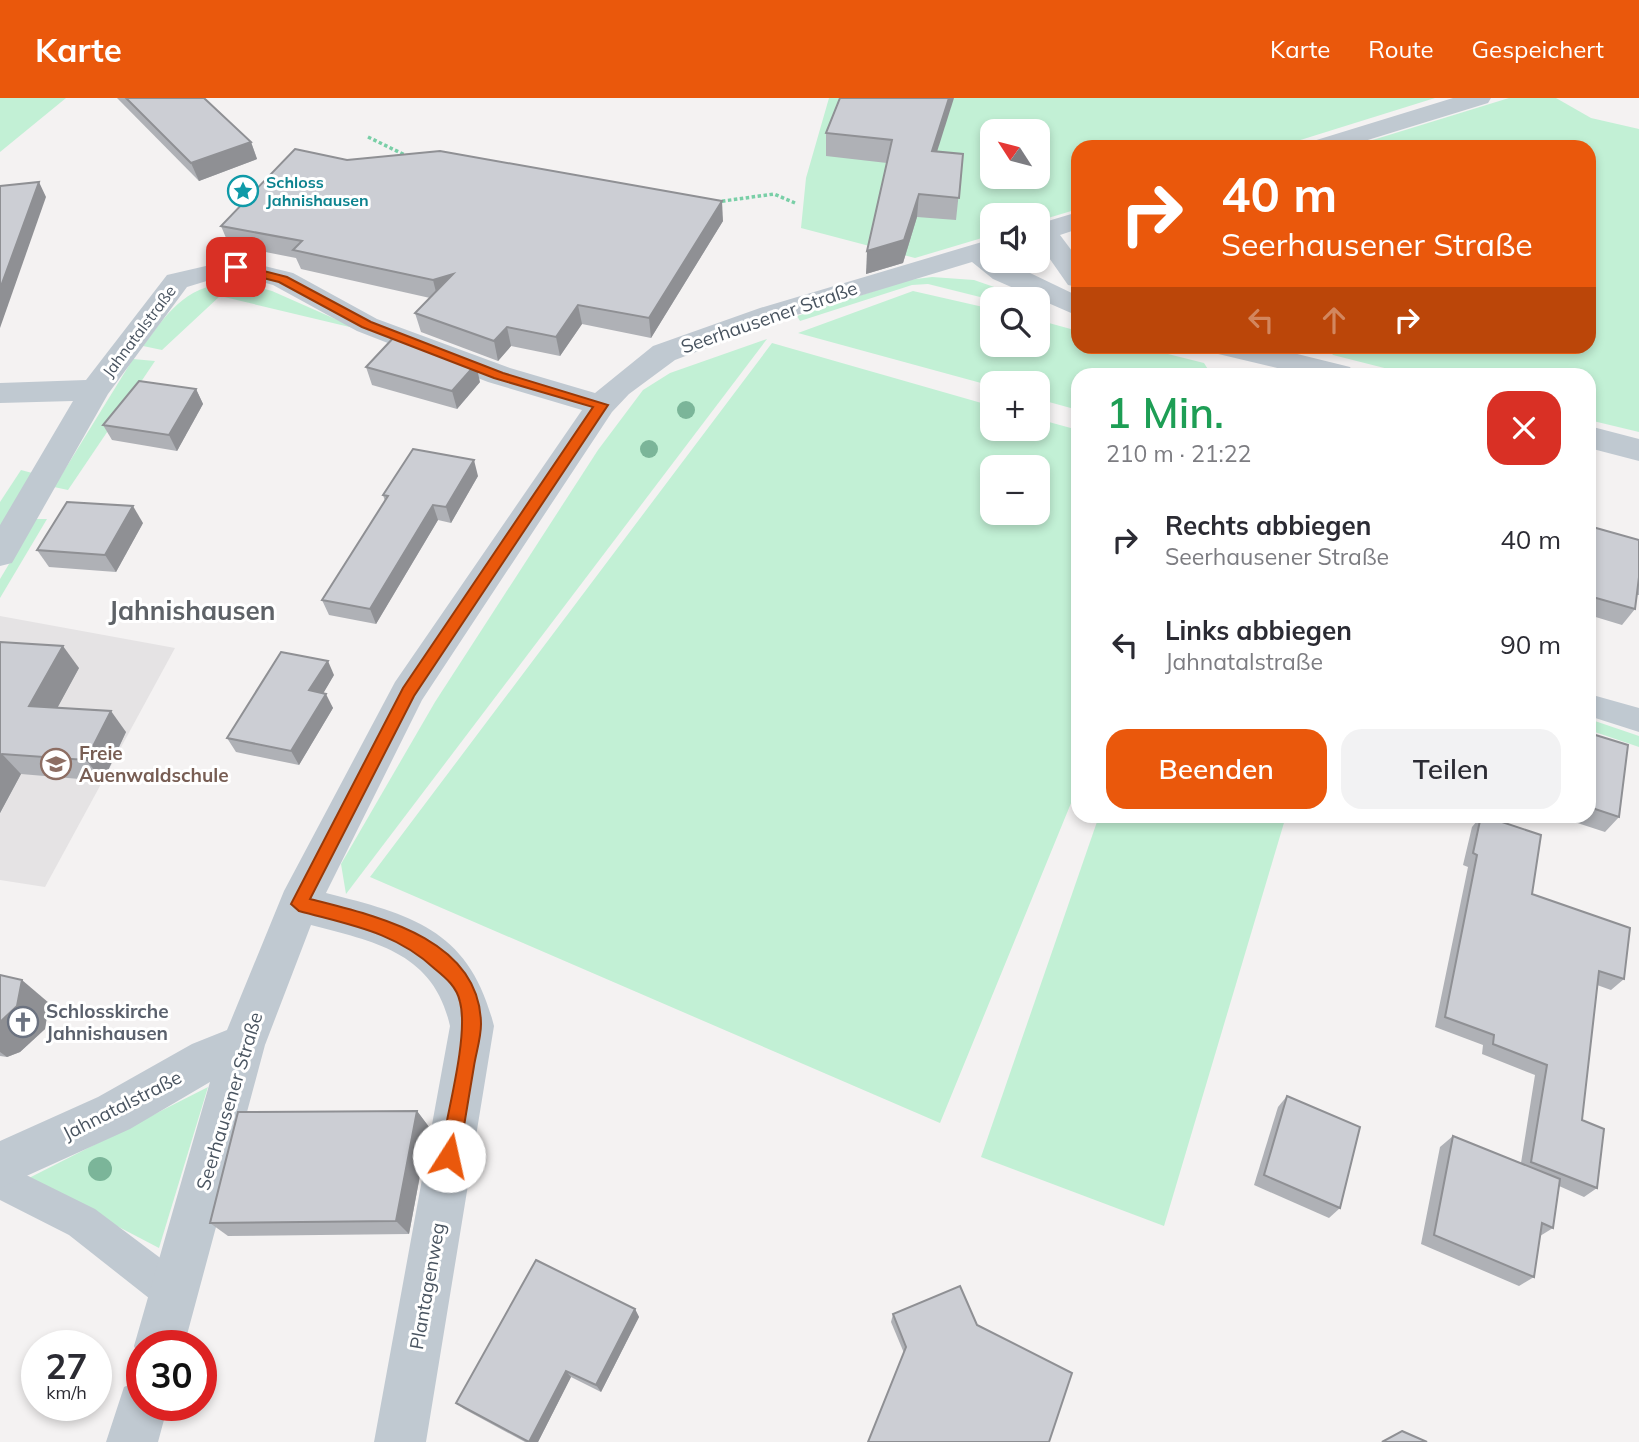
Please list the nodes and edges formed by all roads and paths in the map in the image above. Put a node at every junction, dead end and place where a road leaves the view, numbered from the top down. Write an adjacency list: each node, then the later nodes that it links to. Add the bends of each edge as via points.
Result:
1 (1479, 98): 3 (street)
2 (368, 137): 4 (path)
3 (1342, 140)
4 (414, 159)
5 (713, 202): 6 (path, via 774,194)
6 (795, 203)
7 (1071, 222): 8 (street)
8 (1050, 229)
9 (1050, 243): 11 (street)
10 (980, 251): 18 (street, Seerhausener Straße, via 770,314 664,354)
11 (1071, 270)
12 (1002, 273): 13 (street)
13 (1071, 304)
14 (1256, 354): 15 (street)
15 (1314, 368)
16 (95, 390): 17 (street); 18 (street, Jahnatalstraße, via 177,281 236,267 283,279 367,324 499,375); 21 (street, Jahnatalstraße)
17 (0, 393)
18 (601, 405): 24 (street, Seerhausener Straße, via 408,692)
19 (1596, 439): 20 (street)
20 (1639, 450)
21 (0, 554)
22 (1596, 707): 23 (lane)
23 (1639, 720)
24 (299, 904): 25 (street, Seerhausener Straße); 32 (street, Plantagenweg, via 378,925 419,943 458,978 469,1001 472,1026)
25 (243, 1045): 26 (street, Jahnatalstraße, via 208,1059 114,1113); 28 (street, Seerhausener Straße)
26 (0, 1165)
27 (0, 1180): 28 (lane, via 82,1222)
28 (173, 1292): 29 (street, Seerhausener Straße)
29 (163, 1330)
30 (138, 1421): 31 (street)
31 (132, 1442)
32 (400, 1442)

